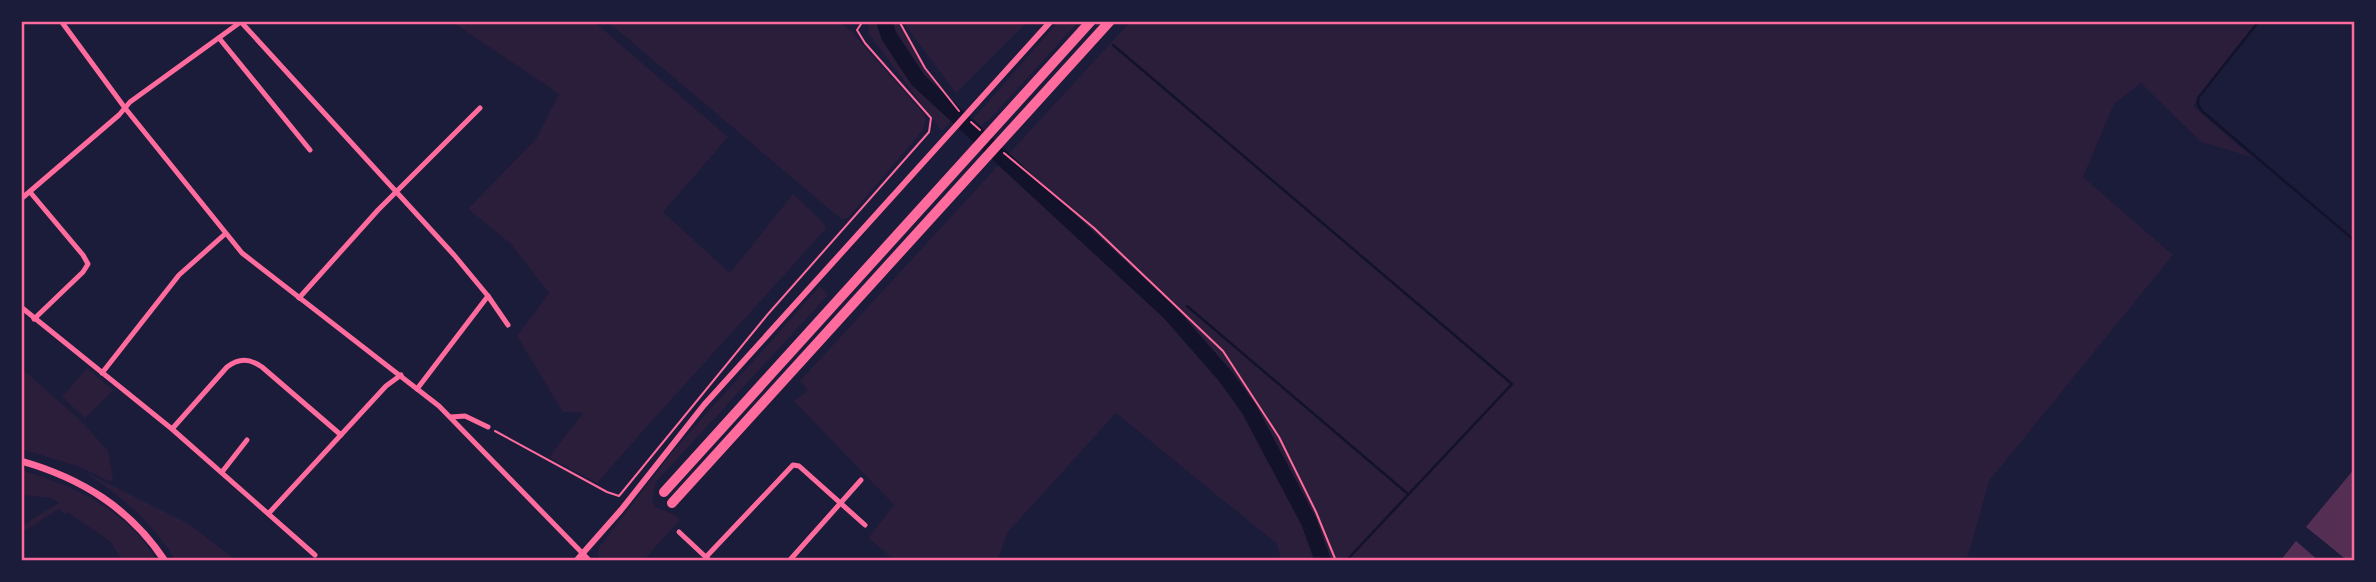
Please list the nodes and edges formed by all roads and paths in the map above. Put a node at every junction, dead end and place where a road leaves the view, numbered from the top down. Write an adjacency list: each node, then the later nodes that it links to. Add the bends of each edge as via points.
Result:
1 (61, 21): 9 (street)
2 (863, 21): 29 (path, via 857,30 930,118 929,132 768,314 619,496)
3 (899, 21): 11 (path, via 925,68)
4 (1051, 21): 12 (street)
5 (1091, 21): 13 (highway)
6 (1110, 21): 37 (highway)
7 (242, 22): 8 (street); 17 (street)
8 (219, 38): 9 (street); 14 (street)
9 (125, 108): 16 (street); 19 (street)
10 (480, 108): 17 (street)
11 (960, 111)
12 (968, 117): 13 (path); 42 (street, via 704,405)
13 (990, 132): 36 (highway)
14 (310, 150)
15 (1004, 152): 49 (path, via 1094,228 1223,351 1279,437)
16 (30, 192): 18 (street); 23 (street, via 88,264)
17 (396, 192): 20 (street); 21 (street)
18 (21, 199)
19 (225, 234): 21 (street, via 245,256); 25 (street, via 175,280)
20 (488, 296): 24 (street); 27 (street)
21 (299, 298): 26 (street)
22 (21, 307): 23 (street)
23 (34, 319): 25 (street)
24 (508, 325)
25 (102, 373): 30 (street)
26 (401, 375): 27 (street); 31 (street)
27 (418, 389): 28 (street)
28 (451, 416): 29 (street, via 465,416); 42 (street)
29 (488, 428)
30 (172, 429): 31 (street, via 234,361 246,360 257,364); 34 (street)
31 (341, 435): 39 (street)
32 (247, 440): 34 (street)
33 (21, 461): 45 (main road, via 78,482 110,502 135,523)
34 (222, 472): 39 (street)
35 (861, 480): 38 (street)
36 (664, 492)
37 (673, 503)
38 (840, 503): 40 (street); 44 (street, via 793,465); 48 (street)
39 (269, 513): 43 (street)
40 (865, 525)
41 (679, 532): 44 (street)
42 (583, 553): 46 (street); 47 (street)
43 (315, 555)
44 (708, 559)
45 (165, 561)
46 (576, 561)
47 (590, 561)
48 (789, 561)
49 (1336, 561)

